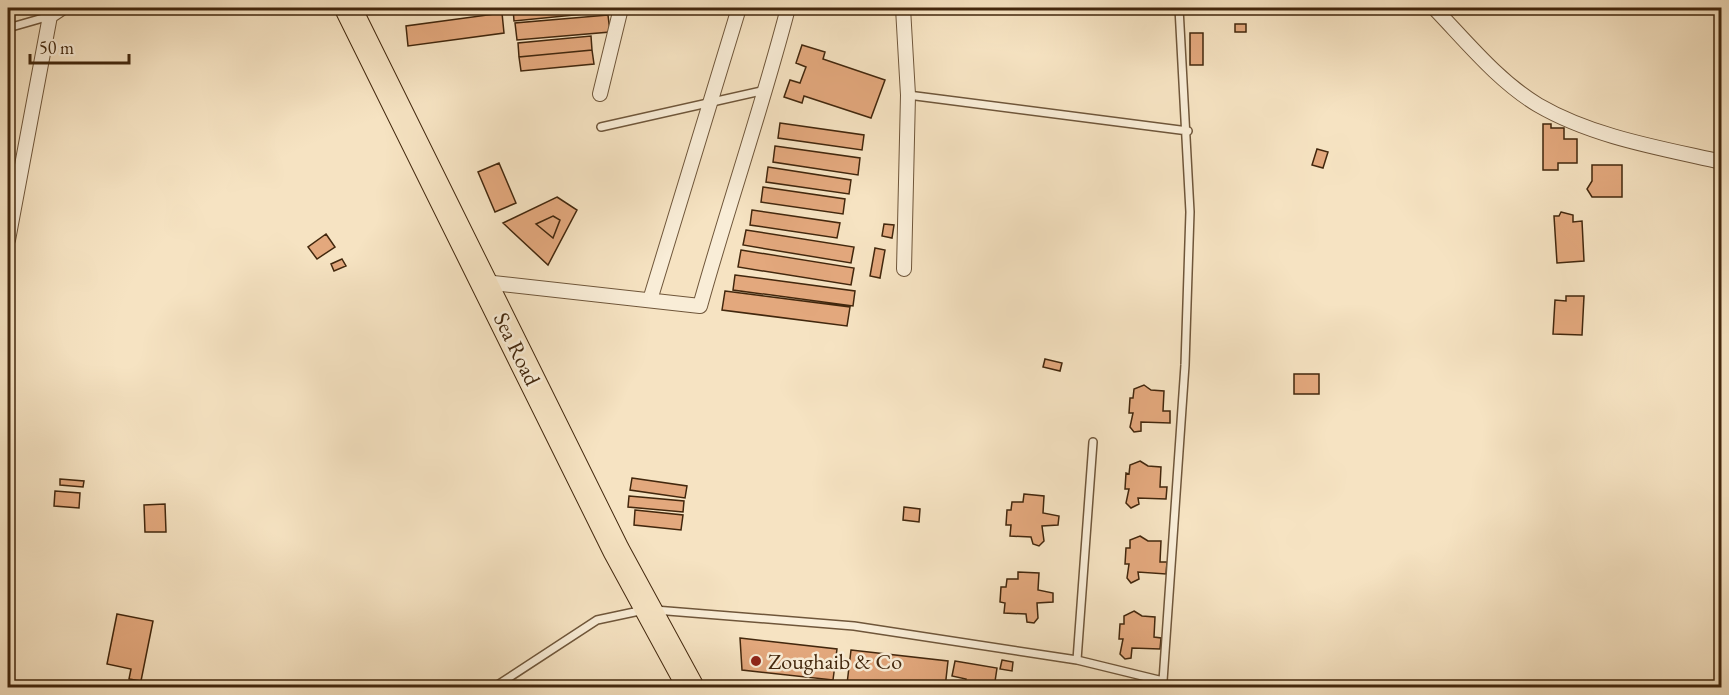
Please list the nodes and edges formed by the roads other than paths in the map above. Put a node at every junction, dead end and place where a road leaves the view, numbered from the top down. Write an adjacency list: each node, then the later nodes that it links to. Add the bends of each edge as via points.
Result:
1 (62, 8): 9 (street)
2 (348, 8): 20 (highway, Sea Road)
3 (621, 8): 12 (street)
4 (739, 8): 14 (street)
5 (788, 8): 11 (street)
6 (903, 8): 13 (street)
7 (1179, 8): 16 (lane)
8 (1434, 8): 17 (street, via 1502,77 1537,105 1598,130)
9 (50, 16): 10 (lane); 18 (street)
10 (8, 28)
11 (766, 90): 14 (lane); 21 (street, via 700,306)
12 (600, 94)
13 (908, 95): 16 (lane); 19 (street)
14 (710, 101): 15 (lane); 21 (street)
15 (601, 127)
16 (1188, 131): 24 (lane, via 1190,212 1185,365 1163,681)
17 (1722, 162)
18 (8, 240)
19 (904, 269)
20 (484, 282): 21 (street); 23 (highway, Sea Road)
21 (650, 300)
22 (1093, 442): 24 (lane)
23 (649, 609): 24 (lane, via 854,626); 25 (lane, via 597,620); 26 (highway, Sea Road)
24 (1077, 660)
25 (493, 687)
26 (691, 687)

